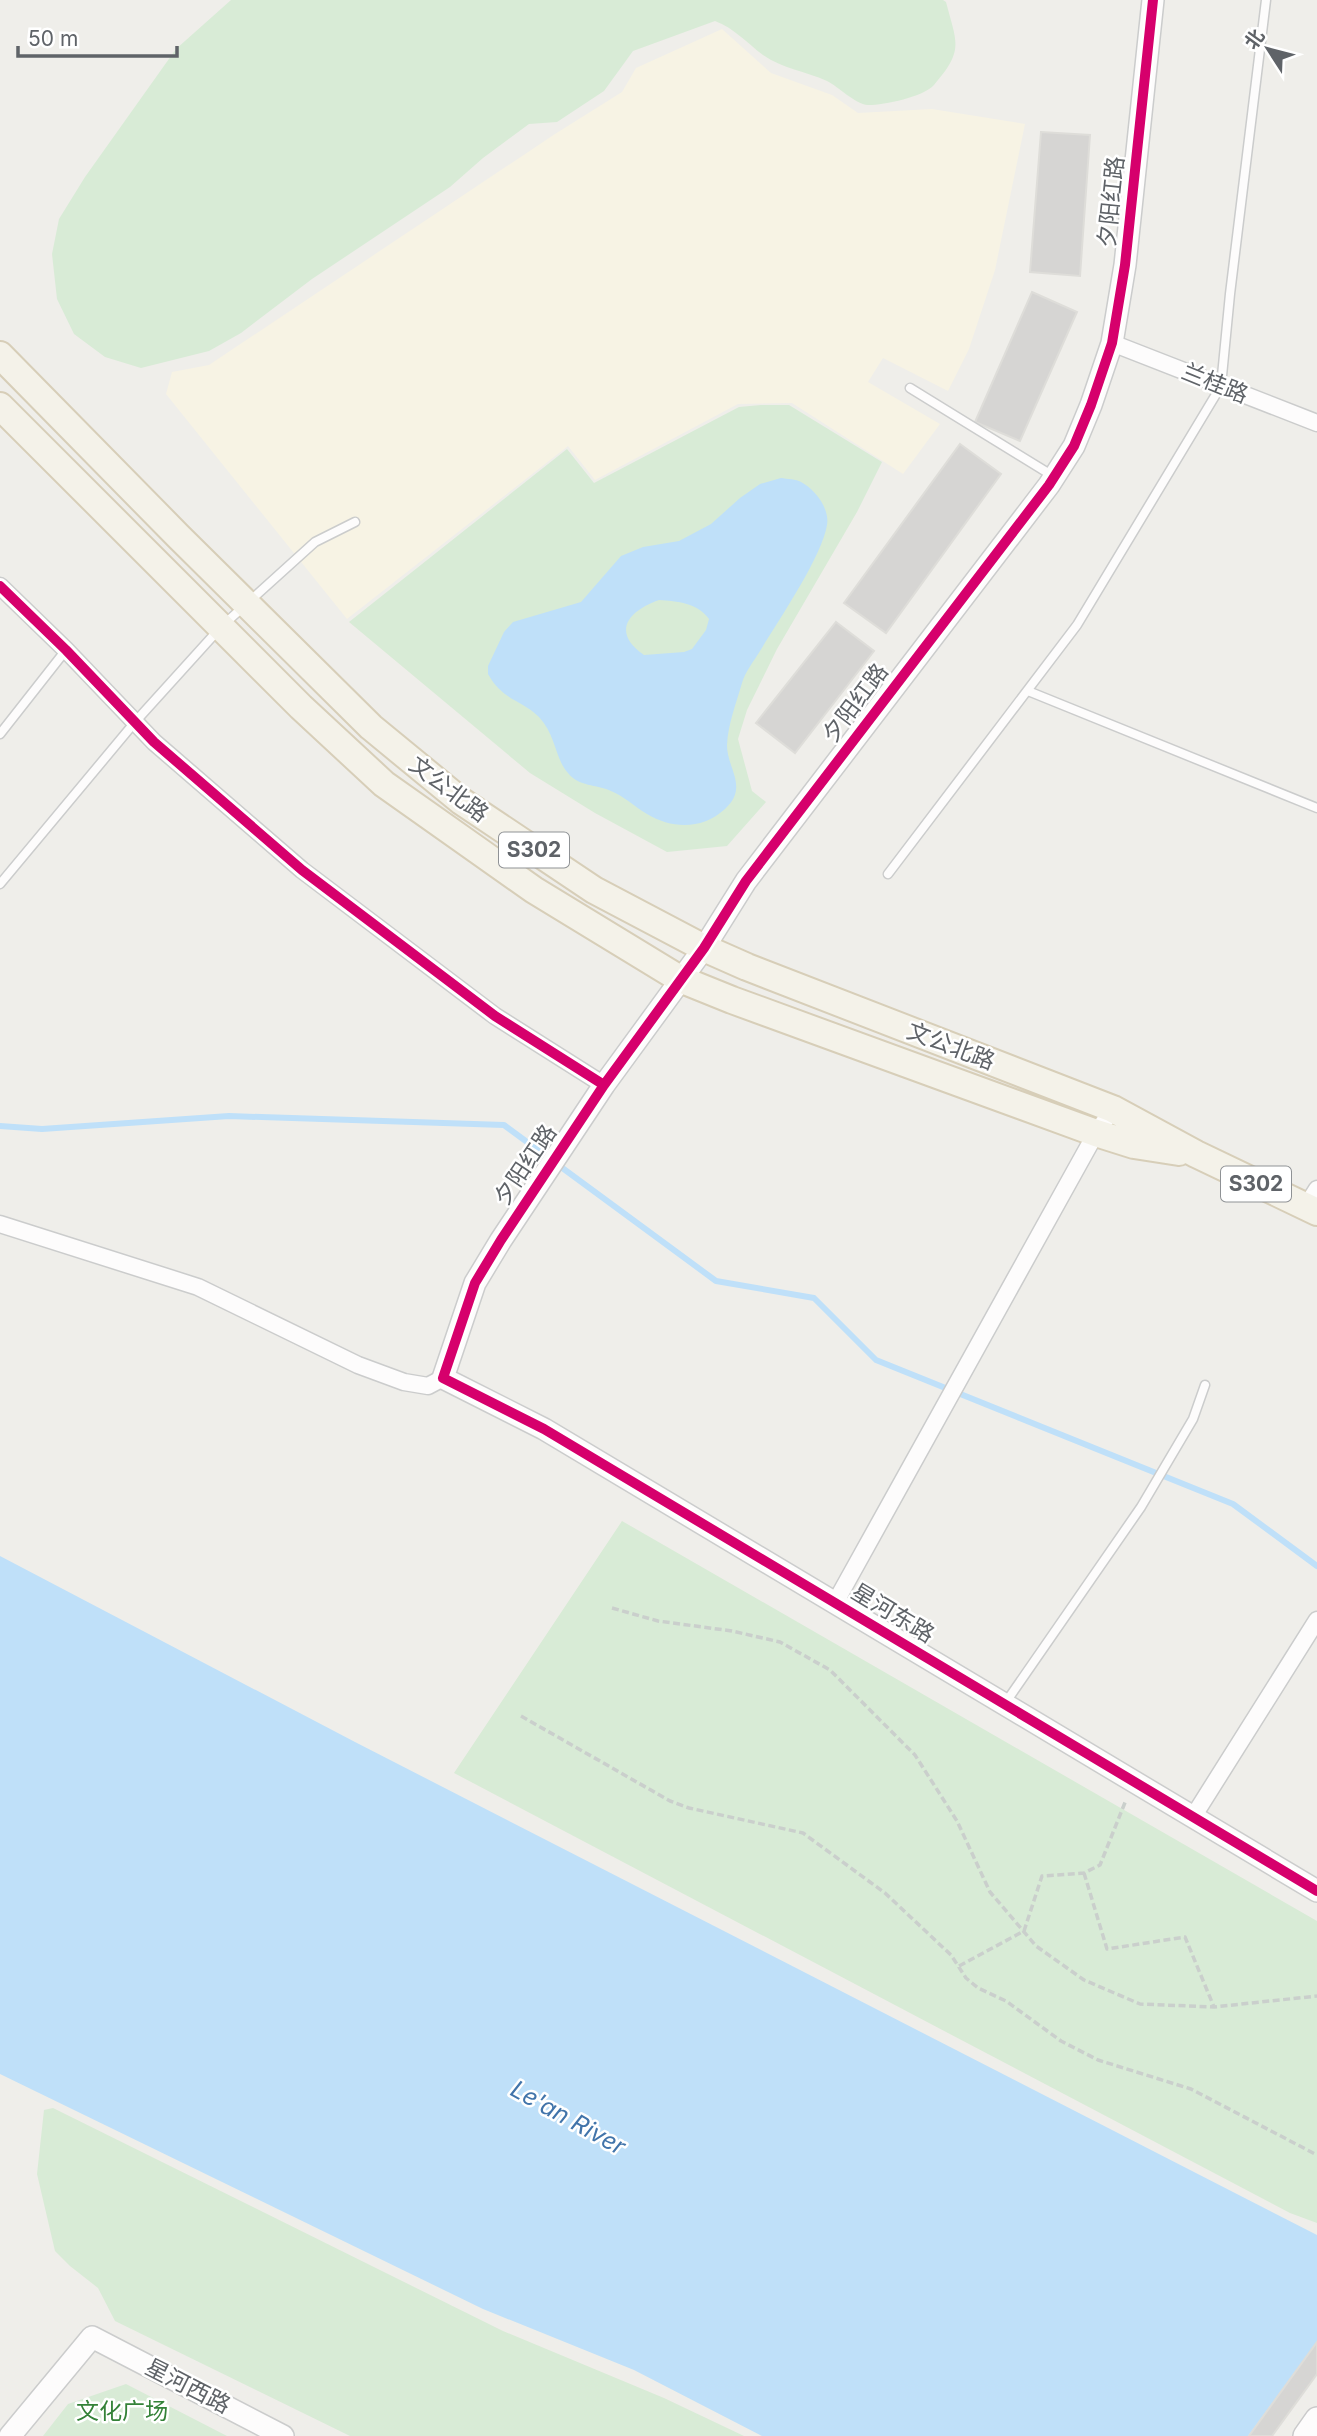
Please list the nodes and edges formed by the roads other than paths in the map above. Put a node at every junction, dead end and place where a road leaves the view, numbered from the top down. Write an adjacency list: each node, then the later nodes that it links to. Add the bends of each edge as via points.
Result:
1 (1153, 0): 3 (street, 夕阳红路, via 1125,265)
2 (1266, 0): 5 (lane)
3 (1112, 342): 5 (street, 兰桂路); 9 (street, 夕阳红路, via 1074,446)
4 (0, 355): 12 (main road, 文公北路 / S302)
5 (1221, 386): 8 (street, 兰桂路); 15 (lane, via 1077,625)
6 (910, 388): 9 (lane)
7 (0, 406): 13 (main road, 文公北路 / S302)
8 (1317, 423)
9 (1054, 477): 21 (street, 夕阳红路, via 746,881)
10 (355, 522): 12 (lane, via 315,542)
11 (0, 586): 14 (street)
12 (246, 603): 13 (lane); 21 (main road, 文公北路 / S302, via 371,727 461,800 594,890)
13 (220, 627): 16 (lane); 22 (main road, 文公北路 / S302, via 384,784 534,890)
14 (66, 650): 16 (street); 17 (lane)
15 (1028, 691): 18 (lane); 19 (lane)
16 (135, 722): 20 (lane); 23 (street, via 302,870 495,1016)
17 (0, 734)
18 (1317, 808)
19 (888, 874)
20 (0, 884)
21 (704, 948): 22 (street, 夕阳红路); 24 (main road, 文公北路 / S302)
22 (680, 979): 23 (street, 夕阳红路); 25 (main road, 文公北路 / S302)
23 (604, 1085): 29 (street, 夕阳红路, via 475,1283)
24 (1113, 1109): 25 (street); 26 (main road, 文公北路 / S302)
25 (1096, 1133): 26 (main road, 文公北路 / S302, via 1135,1145); 31 (street)
26 (1196, 1154): 27 (main road, 文公北路 / S302)
27 (1313, 1203)
28 (0, 1224): 29 (street, via 198,1287 404,1382 428,1386)
29 (443, 1378): 31 (street, 星河东路, via 544,1429)
30 (1205, 1385): 33 (lane, via 1193,1419 1153,1487)
31 (835, 1603): 33 (street, 星河东路)
32 (1317, 1620): 34 (street)
33 (1004, 1704): 34 (street, 星河东路)
34 (1193, 1817): 35 (street, 星河东路)
35 (1317, 1891)
36 (1317, 2419): 39 (main road)
37 (10, 2436): 38 (street, 星河西路, via 92,2337)
38 (283, 2436)
39 (1305, 2436)

